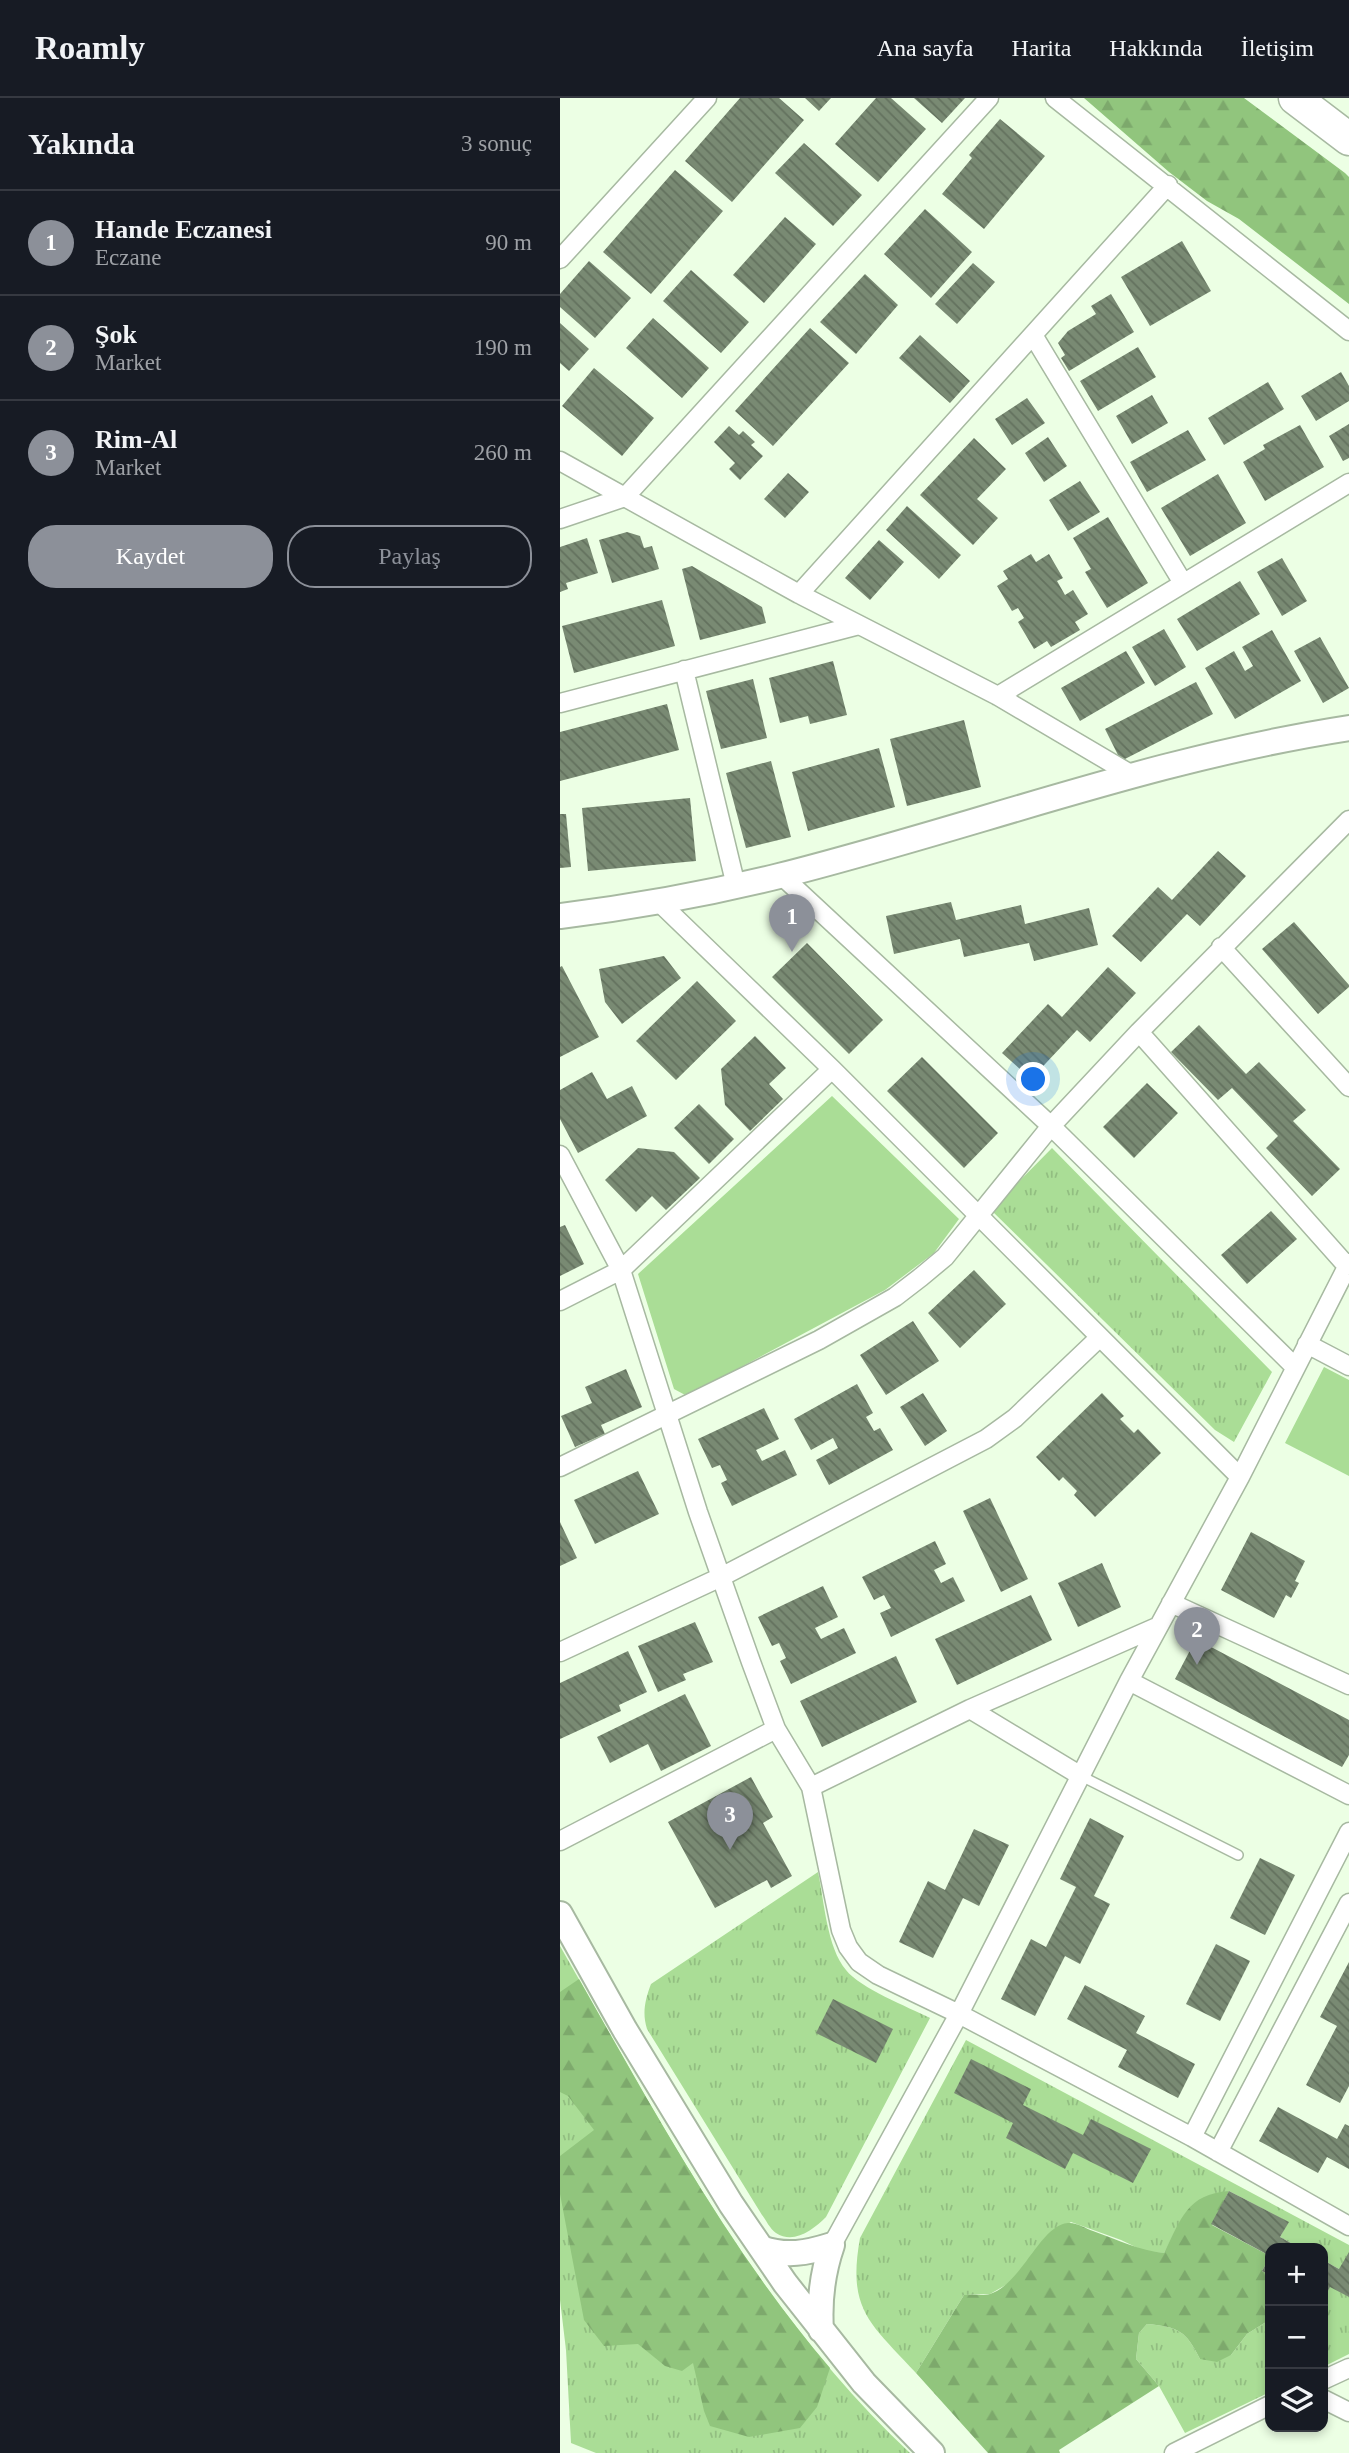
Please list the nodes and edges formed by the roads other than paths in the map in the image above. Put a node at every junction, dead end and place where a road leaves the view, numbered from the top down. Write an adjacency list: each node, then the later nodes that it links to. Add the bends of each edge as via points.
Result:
1 (707, 98): 7 (street)
2 (989, 98): 12 (street)
3 (1055, 98): 6 (street)
4 (1295, 98): 5 (highway)
5 (1349, 139)
6 (1168, 185): 8 (street); 9 (street)
7 (560, 259)
8 (1349, 331)
9 (1033, 335): 14 (street); 15 (street)
10 (560, 460): 12 (street)
11 (1349, 483): 14 (street)
12 (625, 497): 13 (street); 15 (street)
13 (560, 519)
14 (1183, 583): 18 (street)
15 (799, 594): 16 (street)
16 (859, 625): 17 (street); 18 (street)
17 (684, 670): 19 (street); 24 (street)
18 (998, 696): 21 (street)
19 (560, 703)
20 (1349, 728): 21 (street, via 1270,741)
21 (1132, 775): 23 (street)
22 (1349, 820): 27 (street)
23 (781, 876): 24 (street); 31 (street)
24 (736, 886): 25 (street)
25 (658, 901): 26 (street); 29 (street)
26 (560, 916)
27 (1221, 947): 28 (street); 30 (street)
28 (1139, 1032): 31 (street); 34 (street)
29 (832, 1069): 33 (street); 35 (street)
30 (1349, 1087)
31 (1051, 1126): 33 (street); 39 (street)
32 (560, 1155): 35 (street)
33 (976, 1216): 37 (street); 41 (street, via 945,1257 895,1297 819,1340)
34 (1348, 1264): 38 (street)
35 (621, 1270): 36 (street); 41 (street)
36 (560, 1301)
37 (1100, 1337): 43 (street); 44 (street, via 1015,1418 986,1439)
38 (1307, 1344): 39 (street); 40 (street)
39 (1295, 1367): 43 (street)
40 (1349, 1367)
41 (667, 1414): 42 (street); 44 (street)
42 (560, 1467)
43 (1240, 1477): 45 (street)
44 (720, 1577): 47 (street); 51 (street)
45 (1171, 1603): 46 (street); 49 (street)
46 (1159, 1626): 48 (street); 50 (street)
47 (560, 1652)
48 (1129, 1681): 52 (street); 54 (street)
49 (1349, 1685)
50 (971, 1709): 52 (street); 53 (street)
51 (776, 1729): 53 (street); 55 (street)
52 (1081, 1776): 57 (lane); 60 (street)
53 (811, 1787): 60 (street, via 848,1947 878,1975)
54 (1349, 1795)
55 (560, 1841)
56 (1347, 1841): 61 (street)
57 (1238, 1856)
58 (1349, 1903): 62 (street)
59 (560, 1914): 65 (street, via 625,2030)
60 (959, 2014): 61 (street); 64 (street)
61 (1192, 2137): 62 (street)
62 (1218, 2152): 63 (street)
63 (1349, 2226)
64 (832, 2245): 65 (street, via 792,2254); 66 (street, via 821,2290)
65 (761, 2248): 66 (street)
66 (821, 2330): 72 (street, via 864,2383)
67 (1349, 2368): 68 (street)
68 (1328, 2378)
69 (1328, 2402): 71 (street)
70 (1265, 2408): 73 (street)
71 (1349, 2412)
72 (932, 2453)
73 (1174, 2453)

